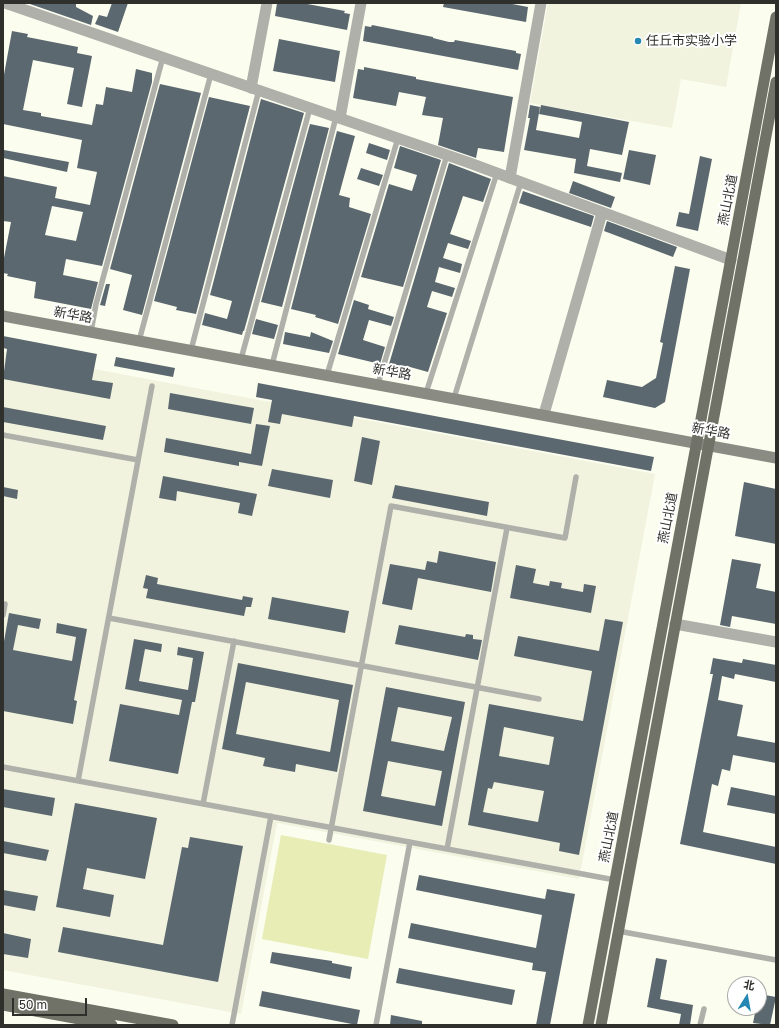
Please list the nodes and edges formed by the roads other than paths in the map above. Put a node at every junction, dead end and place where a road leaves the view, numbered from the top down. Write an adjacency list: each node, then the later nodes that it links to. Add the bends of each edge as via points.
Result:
1 (5, 3): 6 (street)
2 (267, 3): 9 (street)
3 (361, 3): 11 (street)
4 (541, 3): 15 (street)
5 (776, 17): 17 (main road, 燕山北道)
6 (163, 57): 7 (street); 19 (lane, via 96,304)
7 (211, 74): 9 (street); 20 (lane)
8 (776, 82): 32 (main road, 燕山北道)
9 (255, 89): 10 (street); 21 (lane)
10 (310, 108): 11 (street); 22 (lane)
11 (338, 118): 12 (street); 23 (lane)
12 (398, 138): 13 (street); 24 (lane)
13 (447, 155): 14 (street); 25 (lane)
14 (497, 173): 15 (street); 27 (lane)
15 (515, 180): 16 (street); 28 (lane)
16 (602, 213): 17 (street); 29 (street)
17 (730, 260): 31 (main road, 燕山北道)
18 (3, 316): 19 (main road, 新华路)
19 (91, 332): 20 (main road, 新华路)
20 (139, 341): 21 (main road, 新华路)
21 (191, 350): 22 (main road, 新华路)
22 (241, 359): 23 (main road, 新华路)
23 (272, 365): 24 (main road, 新华路)
24 (327, 375): 25 (main road, 新华路)
25 (378, 384): 27 (main road, 新华路)
26 (152, 386): 34 (lane)
27 (426, 393): 28 (main road, 新华路)
28 (454, 398): 29 (main road, 新华路)
29 (544, 414): 31 (main road, 新华路)
30 (3, 435): 34 (lane)
31 (696, 443): 32 (main road, 新华路); 54 (main road, 燕山北道)
32 (708, 445): 33 (main road, 新华路); 40 (main road, 燕山北道)
33 (776, 458)
34 (138, 460): 39 (lane)
35 (576, 476): 36 (lane, via 565,538)
36 (507, 528): 43 (lane, via 391,506); 44 (lane)
37 (5, 604): 38 (lane)
38 (3, 615)
39 (109, 618): 41 (lane); 47 (lane)
40 (675, 624): 42 (street); 55 (main road, 燕山北道)
41 (234, 642): 43 (lane); 48 (lane)
42 (776, 642)
43 (361, 665): 44 (lane); 50 (lane)
44 (477, 687): 45 (lane); 53 (lane)
45 (539, 699)
46 (3, 767): 47 (lane)
47 (78, 781): 48 (lane)
48 (203, 804): 49 (lane)
49 (270, 816): 50 (lane); 62 (lane)
50 (331, 828): 51 (lane); 52 (lane)
51 (329, 840)
52 (410, 842): 53 (lane); 63 (lane)
53 (447, 849): 54 (lane)
54 (615, 880): 64 (main road, 燕山北道)
55 (618, 931): 56 (lane); 65 (main road, 燕山北道)
56 (776, 960)
57 (3, 994): 61 (main road)
58 (3, 1005): 60 (main road)
59 (704, 1009): 66 (lane)
60 (112, 1025)
61 (173, 1025)
62 (232, 1025)
63 (376, 1025)
64 (588, 1025)
65 (601, 1025)
66 (700, 1025)

